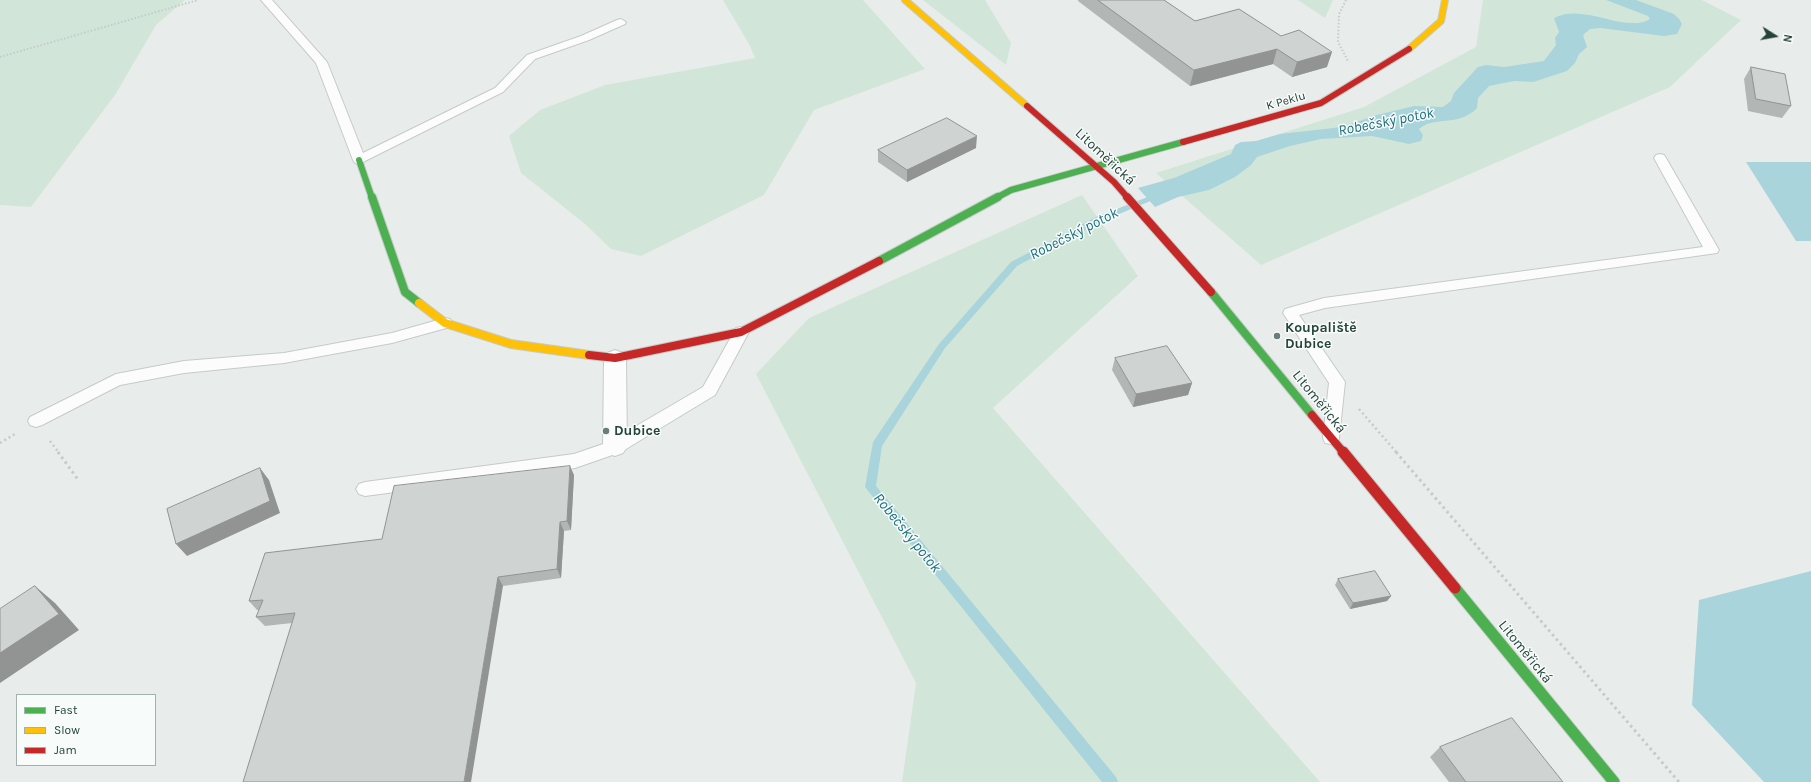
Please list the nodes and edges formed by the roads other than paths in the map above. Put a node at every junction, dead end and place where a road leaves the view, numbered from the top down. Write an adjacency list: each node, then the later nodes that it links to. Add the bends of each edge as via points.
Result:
1 (266, 0): 6 (lane, via 321,62)
2 (906, 0): 7 (street, Litoměřická)
3 (1444, 0): 7 (street, K Peklu, via 1441,21 1413,46 1321,103)
4 (622, 22): 6 (lane, via 531,57 499,90)
5 (1660, 158): 12 (lane, via 1712,250 1324,303 1290,313 1337,382)
6 (359, 160): 8 (street, via 405,292)
7 (1097, 167): 9 (street, K Peklu, via 1011,190); 12 (street, Litoměřická, via 1158,230)
8 (445, 323): 10 (street, K Peklu, via 511,344); 11 (lane, via 392,338 284,358 184,367 116,380)
9 (741, 332): 10 (street, K Peklu); 13 (lane, via 709,391)
10 (615, 358): 13 (street)
11 (36, 421)
12 (1331, 438): 15 (street, Litoměřická)
13 (615, 447): 14 (lane, via 575,461)
14 (365, 489)
15 (1614, 782)

